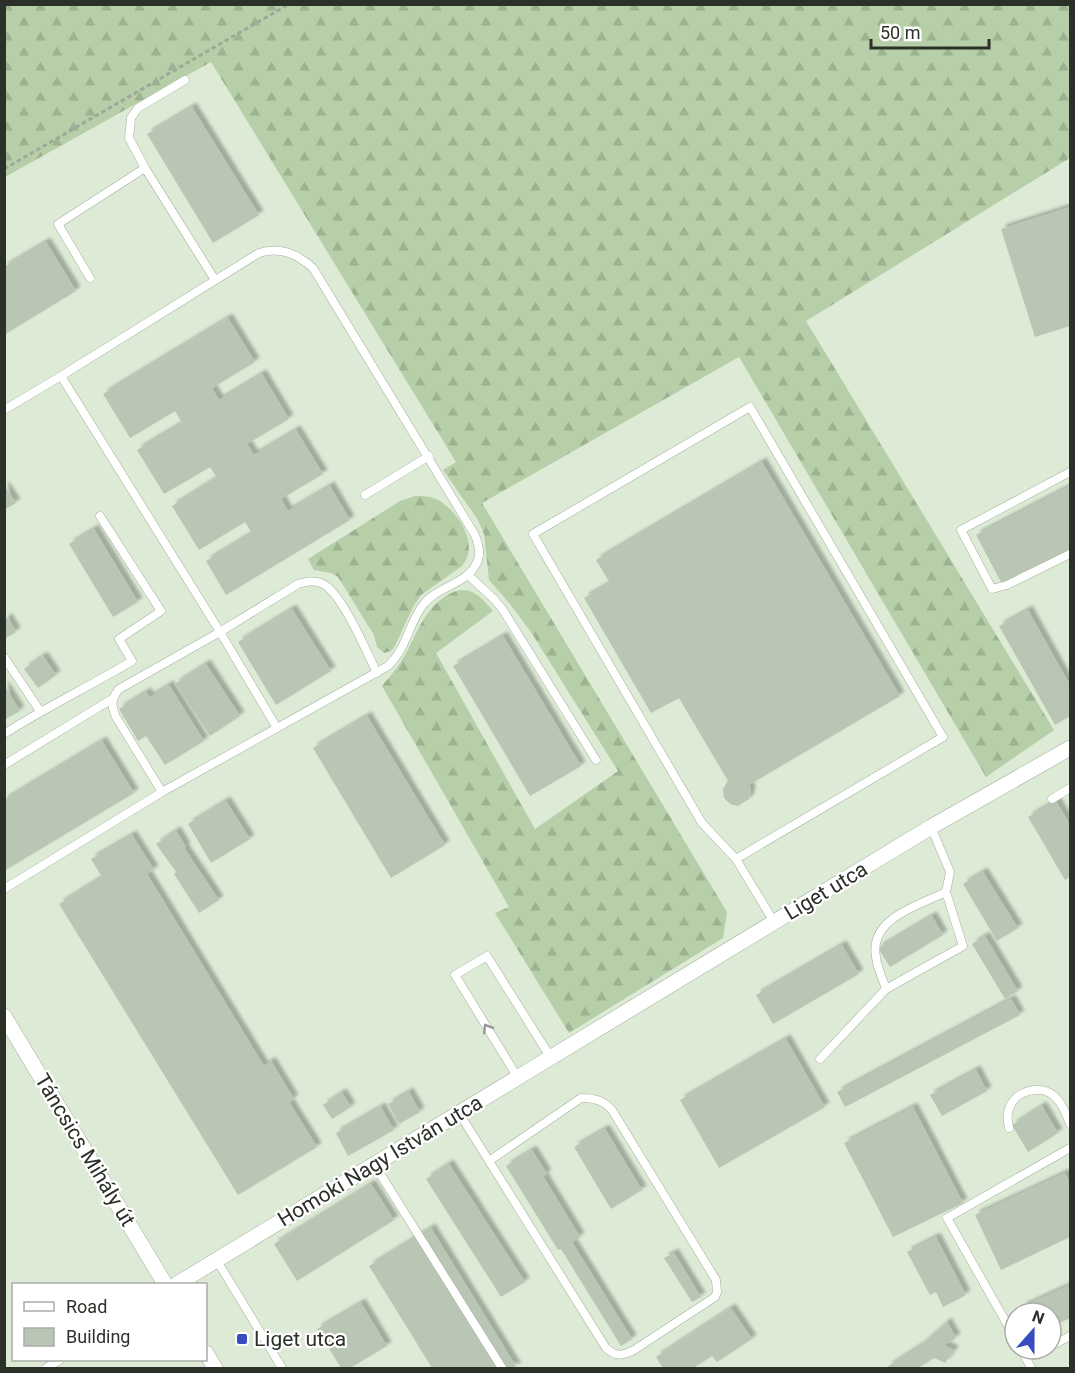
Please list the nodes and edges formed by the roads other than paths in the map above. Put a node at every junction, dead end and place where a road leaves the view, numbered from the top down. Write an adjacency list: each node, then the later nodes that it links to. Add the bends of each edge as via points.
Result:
1 (185, 80): 2 (lane, via 138,108 131,118 129,138)
2 (145, 168): 3 (lane, via 58,224); 4 (lane)
3 (90, 278)
4 (214, 280): 5 (lane); 7 (lane, via 270,249 304,260 313,268)
5 (61, 376): 6 (lane); 13 (lane)
6 (4, 410)
7 (429, 456): 9 (lane); 12 (lane, via 478,544 478,561)
8 (1071, 472): 11 (lane, via 961,530 992,589)
9 (365, 495)
10 (100, 516): 17 (lane, via 162,611 119,639 132,661)
11 (1071, 554)
12 (468, 575): 15 (lane, via 424,604 398,656); 21 (lane, via 503,610)
13 (220, 632): 15 (lane, via 298,584 322,583 341,602); 16 (lane, via 119,689); 18 (lane)
14 (4, 657): 17 (lane)
15 (377, 673): 18 (lane)
16 (112, 699): 22 (lane); 24 (lane, via 116,717)
17 (40, 711): 19 (lane)
18 (277, 729): 24 (lane)
19 (4, 734)
20 (1069, 751): 26 (street, Liget utca)
21 (596, 760)
22 (4, 765)
23 (1071, 788): 25 (lane)
24 (162, 792): 28 (lane)
25 (1052, 799)
26 (931, 827): 29 (lane, via 950,872); 30 (street, Liget utca)
27 (736, 860): 27 (lane, via 702,823 533,534 750,407 943,736); 30 (lane)
28 (4, 889)
29 (946, 892): 31 (lane, via 895,917 877,934 876,958); 31 (lane, via 963,946)
30 (774, 922): 33 (street, Liget utca)
31 (886, 989): 35 (lane)
32 (4, 1016): 44 (street, Táncsics Mihály út)
33 (584, 1038): 34 (street, Homoki Nagy István utca)
34 (551, 1058): 36 (street, Homoki Nagy István utca); 36 (lane, one-way to 34, via 455,975 487,956)
35 (820, 1059)
36 (518, 1078): 37 (street, Homoki Nagy István utca)
37 (459, 1113): 41 (lane); 42 (street, Homoki Nagy István utca)
38 (1071, 1124): 39 (lane, via 1054,1096 1038,1089 1012,1102 1007,1118)
39 (1009, 1128)
40 (1071, 1148): 46 (lane, via 947,1218)
41 (489, 1161): 41 (lane, via 581,1098 603,1102 612,1110 716,1280 715,1297 634,1350 619,1356 612,1354)
42 (374, 1164): 43 (street, Homoki Nagy István utca); 50 (lane)
43 (216, 1259): 45 (street, Homoki Nagy István utca); 49 (lane)
44 (164, 1283)
45 (179, 1283)
46 (1003, 1317)
47 (207, 1355): 48 (street)
48 (215, 1368)
49 (282, 1368)
50 (502, 1368)

